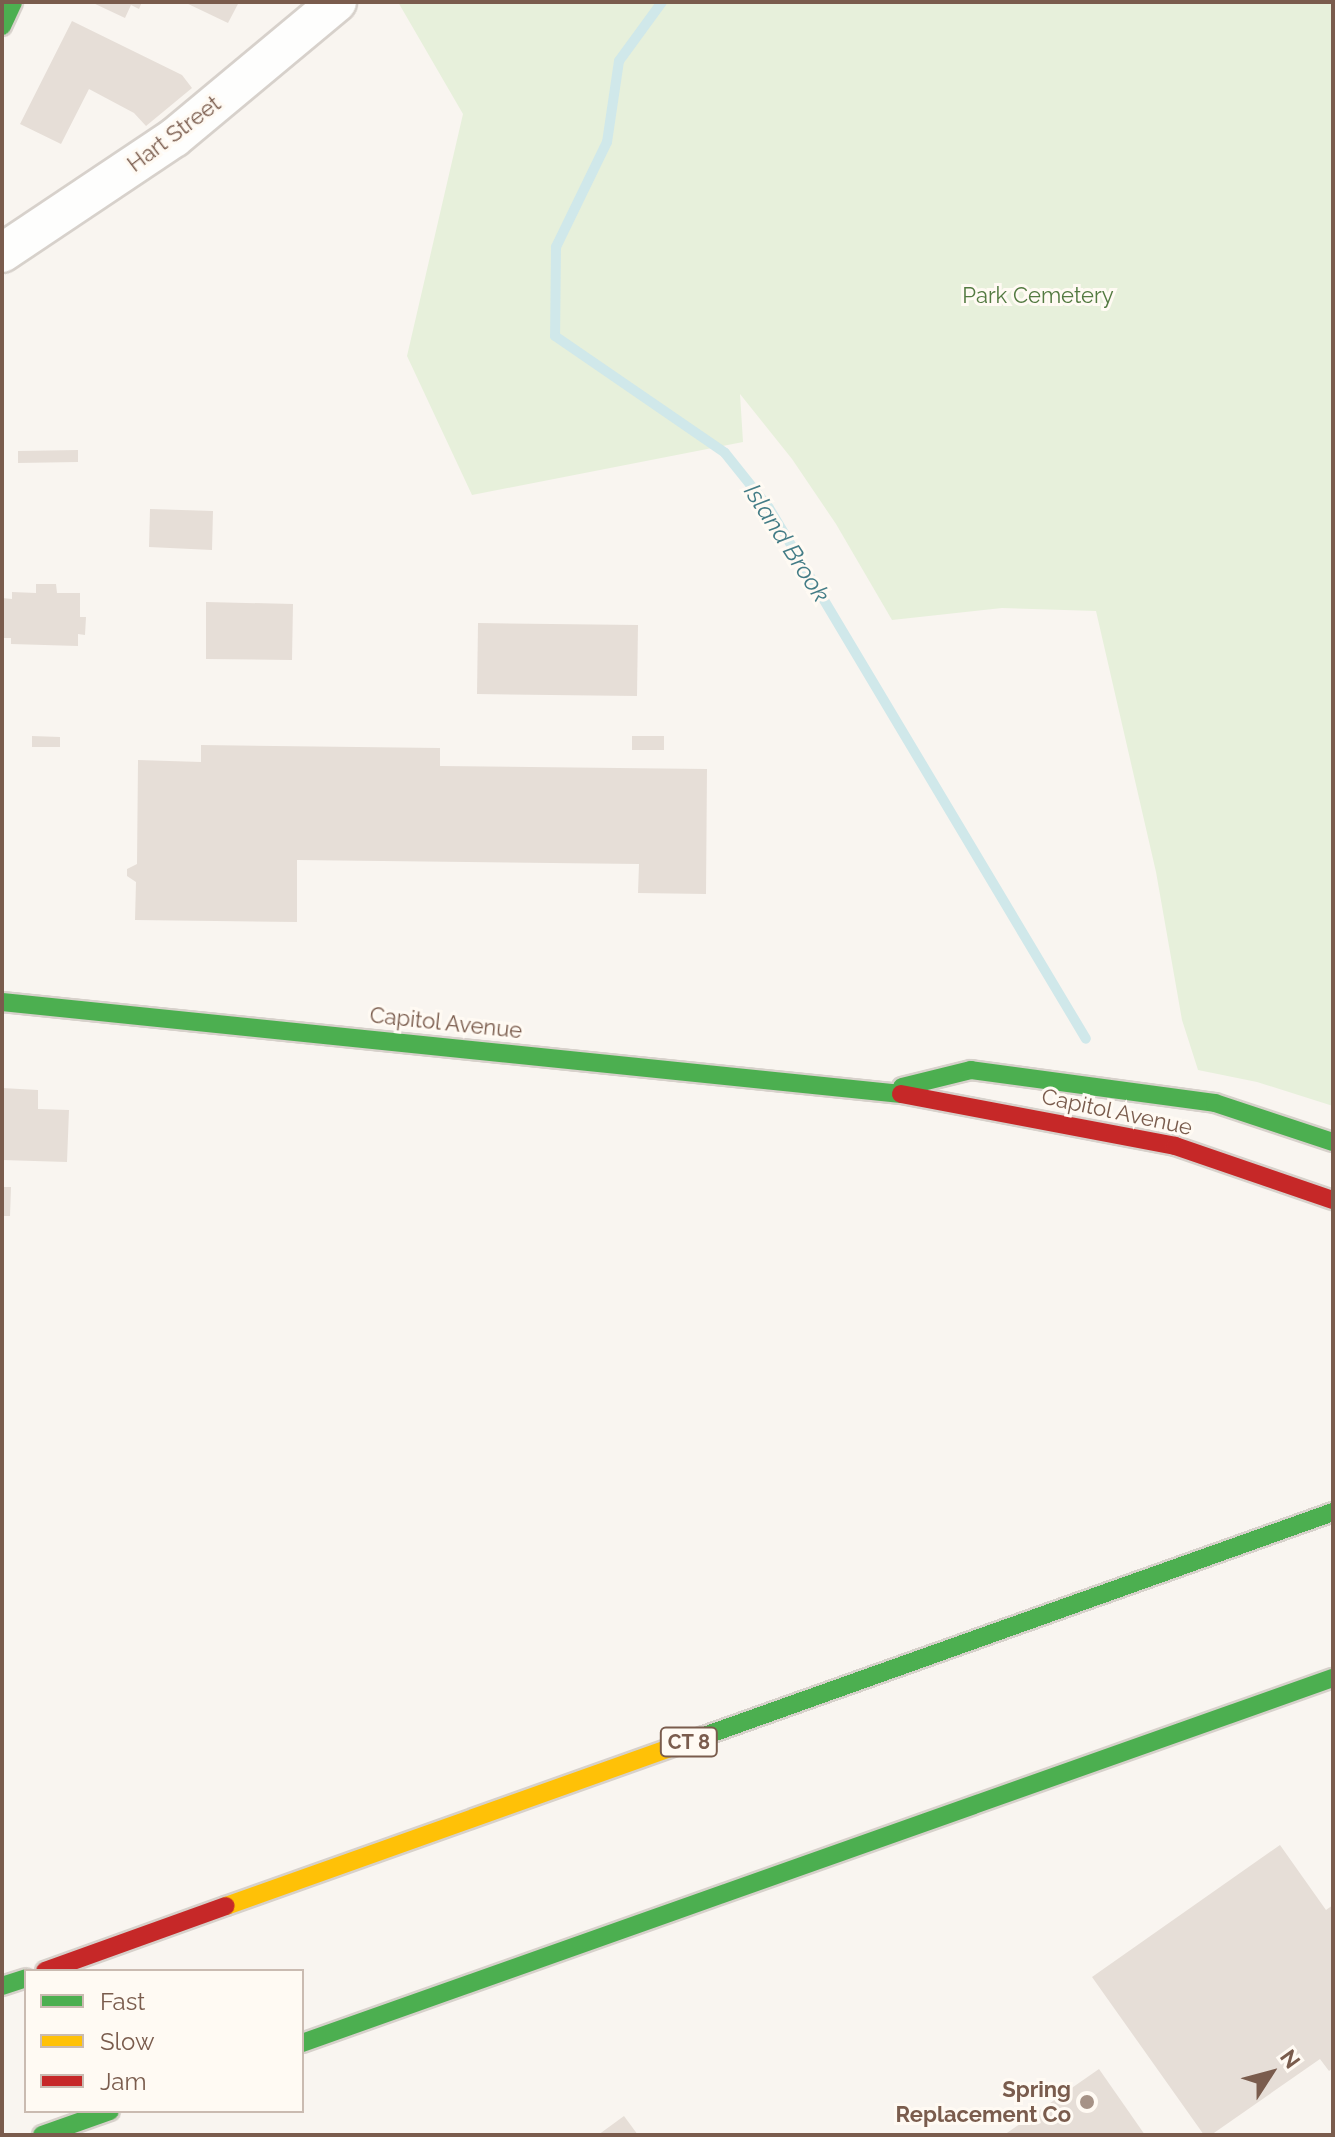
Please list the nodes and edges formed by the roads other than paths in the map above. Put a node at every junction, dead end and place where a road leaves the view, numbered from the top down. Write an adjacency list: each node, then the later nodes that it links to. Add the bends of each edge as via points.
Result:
1 (337, 2): 2 (street, Hart Street, via 174,138)
2 (2, 253)
3 (2, 1002): 4 (main road, Capitol Avenue)
4 (886, 1091): 5 (main road, Capitol Avenue, via 971,1070 1215,1103); 6 (main road, Capitol Avenue, via 1175,1146)
5 (1333, 1142)
6 (1333, 1200)
7 (1333, 1512): 9 (main road, CT 8)
8 (1333, 1678): 12 (main road)
9 (51, 1969)
10 (24, 1979): 11 (main road)
11 (2, 1986)
12 (304, 2042)
13 (104, 2113): 14 (main road)
14 (42, 2135)

